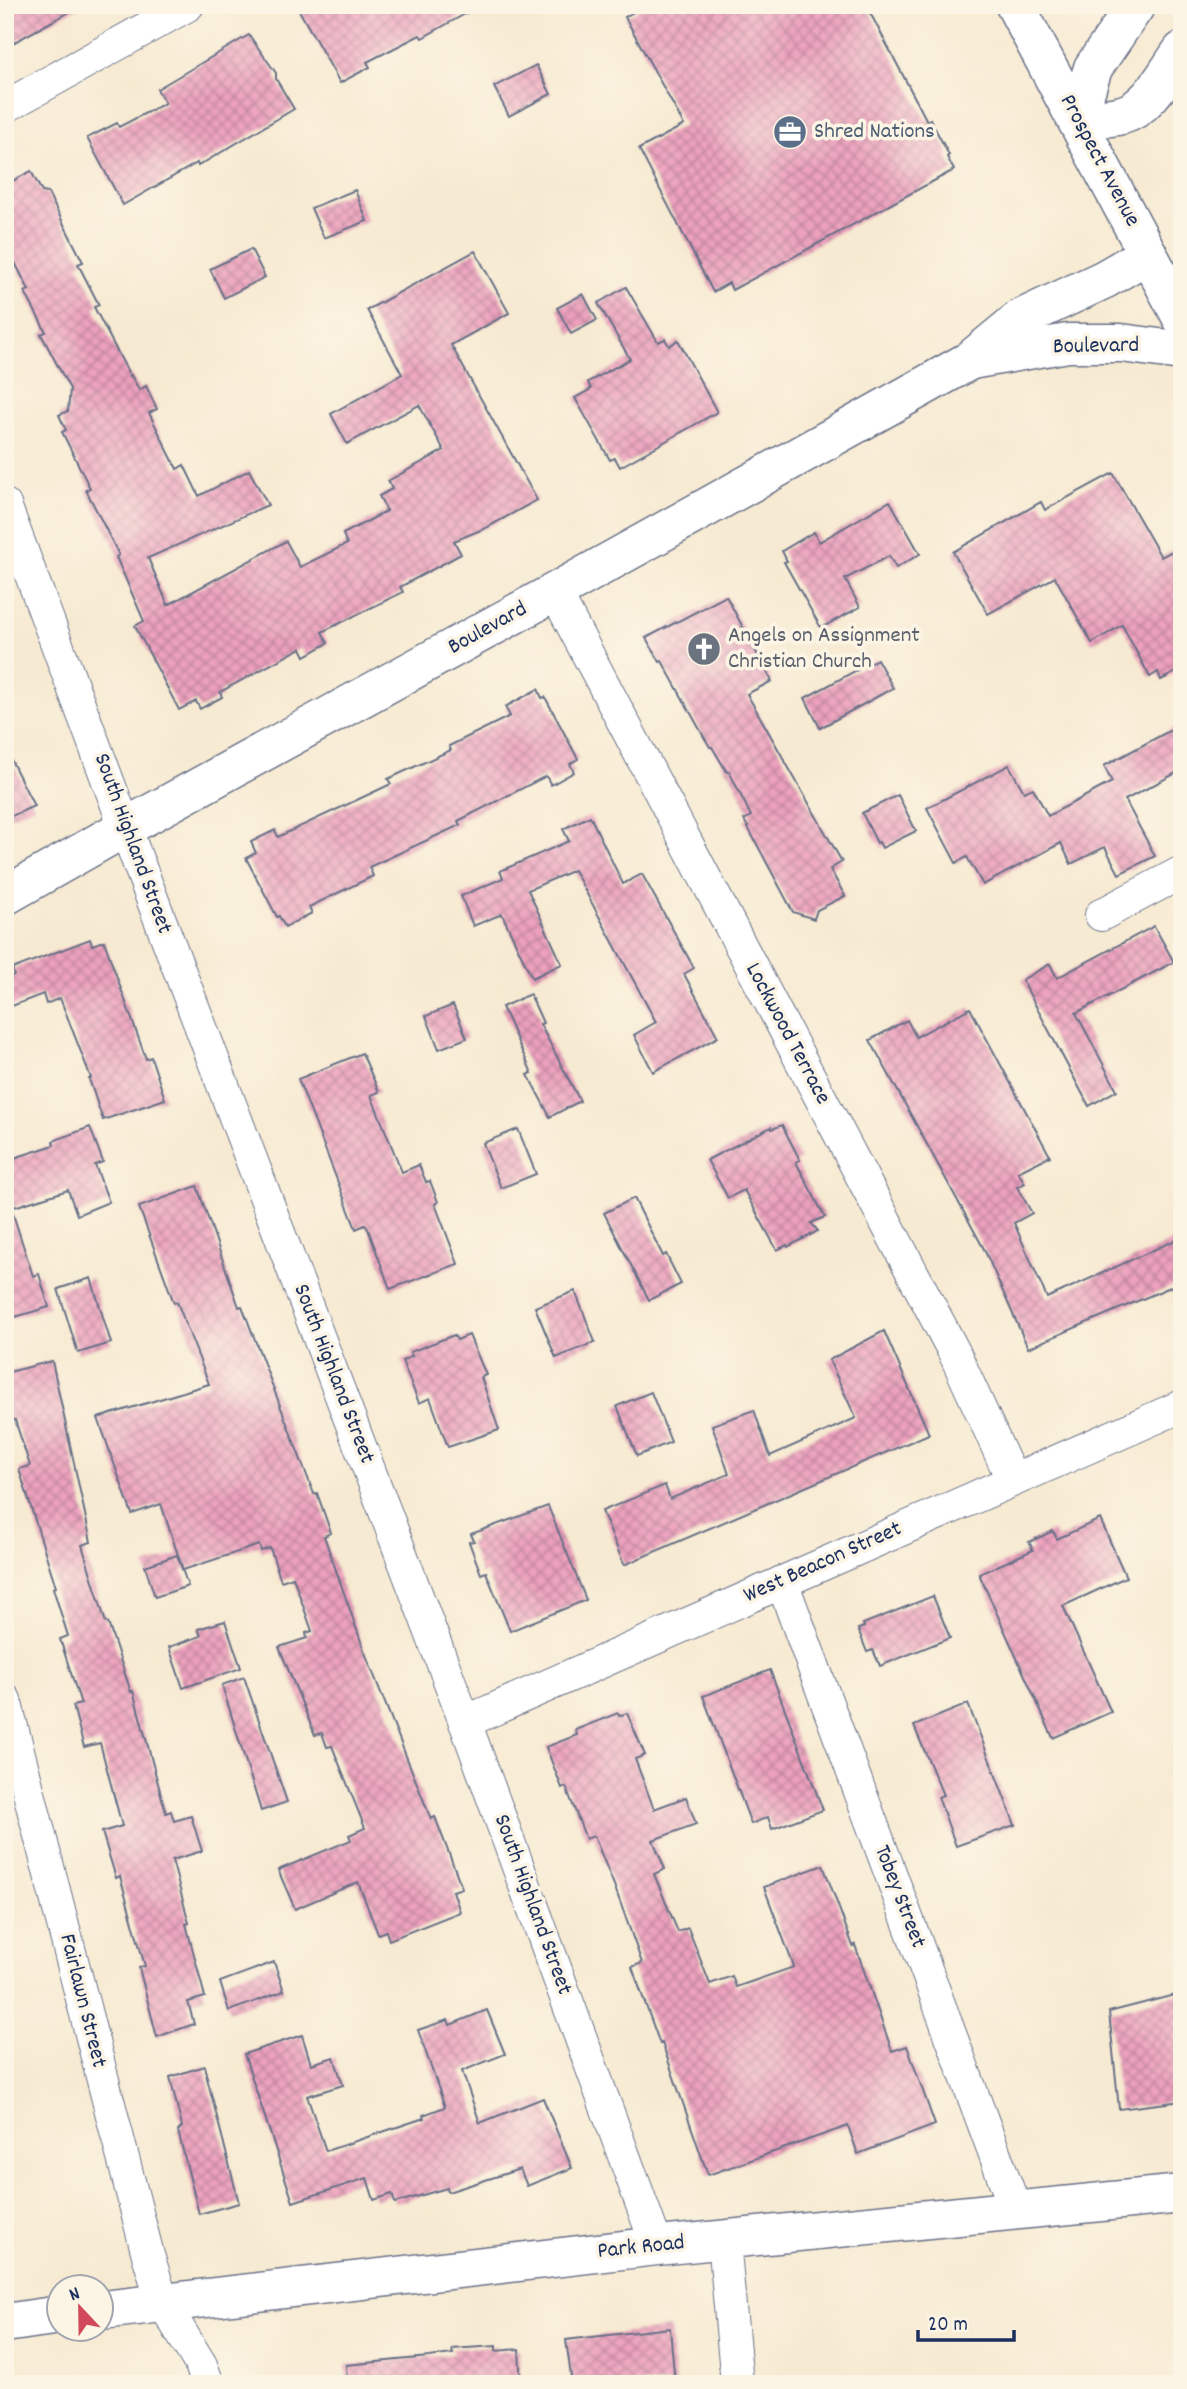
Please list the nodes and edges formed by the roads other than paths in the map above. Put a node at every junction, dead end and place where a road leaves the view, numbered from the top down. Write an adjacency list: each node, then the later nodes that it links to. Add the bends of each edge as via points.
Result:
1 (188, 5): 5 (street)
2 (1015, 5): 6 (main road, Prospect Avenue)
3 (1136, 5): 6 (main road, via 1093,68)
4 (1182, 51): 6 (main road, via 1134,110 1121,116)
5 (5, 107)
6 (1077, 119): 7 (main road, Prospect Avenue)
7 (1148, 254): 8 (main road, Prospect Avenue); 10 (main road, Boulevard, via 1020,319)
8 (1182, 318)
9 (1182, 351): 10 (main road, Boulevard, via 1121,343 1068,343)
10 (969, 360): 12 (main road, Boulevard)
11 (5, 505): 13 (street, South Highland Street)
12 (555, 592): 13 (main road, Boulevard); 18 (street, Lockwood Terrace, via 954,1352)
13 (125, 827): 15 (main road, Boulevard); 21 (street, South Highland Street)
14 (1182, 872): 16 (street)
15 (5, 896)
16 (1101, 915)
17 (1182, 1406): 18 (street, West Beacon Street)
18 (1012, 1479): 19 (street, West Beacon Street)
19 (782, 1582): 21 (street, West Beacon Street); 23 (street, Tobey Street)
20 (5, 1700): 26 (street, Fairlawn Street)
21 (465, 1722): 25 (street, South Highland Street)
22 (1182, 2194): 23 (main road, Park Road)
23 (1016, 2211): 24 (main road, Park Road)
24 (724, 2240): 25 (main road, Park Road); 31 (street)
25 (657, 2246): 26 (main road, Park Road)
26 (162, 2301): 27 (main road, Park Road); 30 (street, Fairlawn Street)
27 (116, 2308)
28 (46, 2317): 29 (main road)
29 (5, 2323)
30 (208, 2384)
31 (737, 2384)

